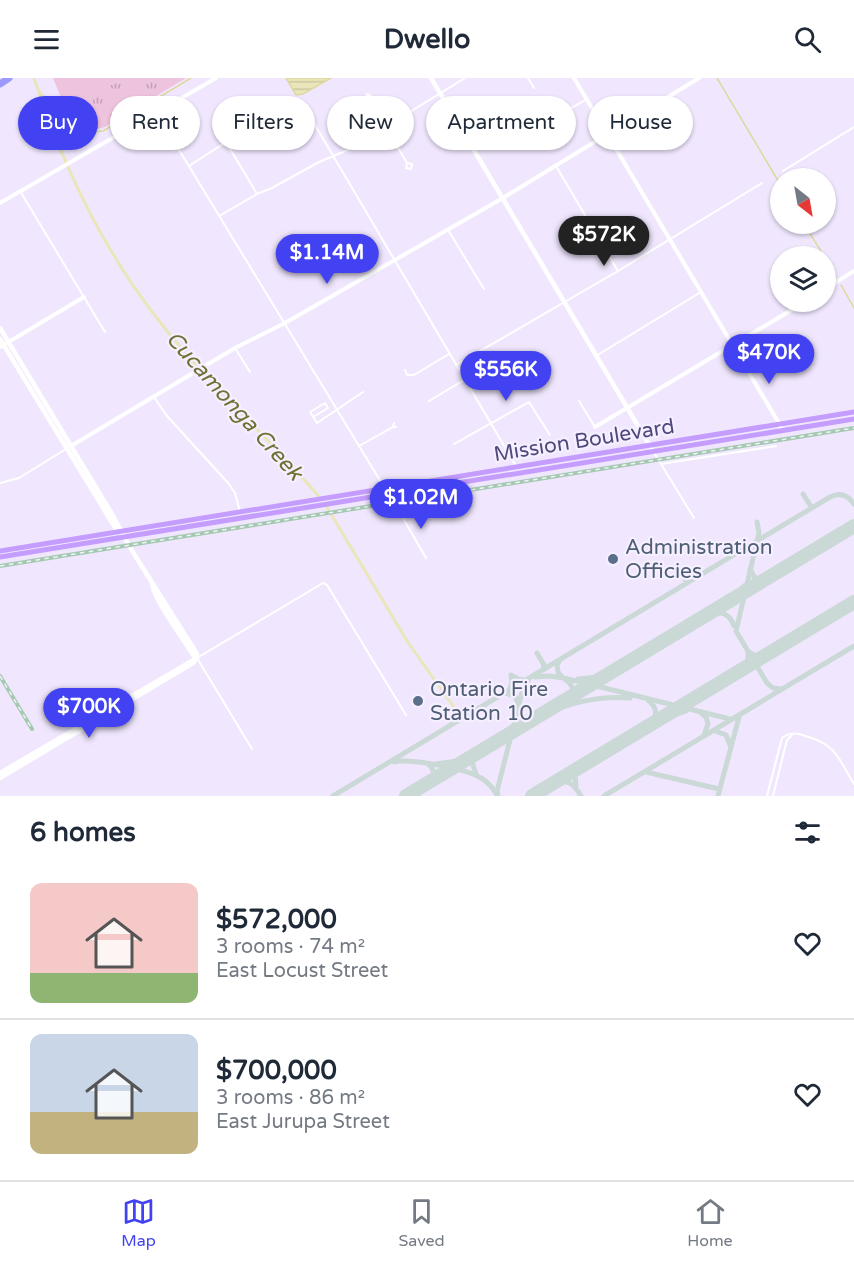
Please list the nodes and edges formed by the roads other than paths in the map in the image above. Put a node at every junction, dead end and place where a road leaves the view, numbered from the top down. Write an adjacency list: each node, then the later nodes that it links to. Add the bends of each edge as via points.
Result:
1 (7, 78): 8 (highway)
2 (216, 78): 11 (street)
3 (431, 78): 10 (main road)
4 (465, 78): 10 (street)
5 (528, 78): 9 (street)
6 (574, 78): 13 (street)
7 (699, 78): 12 (street)
8 (0, 83)
9 (534, 88)
10 (440, 93): 15 (street); 32 (main road)
11 (184, 96)
12 (670, 96)
13 (587, 99): 14 (street)
14 (576, 105)
15 (414, 109)
16 (315, 126): 24 (street)
17 (854, 127): 28 (street)
18 (110, 139): 30 (street)
19 (588, 146): 27 (street)
20 (179, 150): 26 (street)
21 (348, 150): 24 (street)
22 (399, 150): 25 (street)
23 (617, 150): 36 (street)
24 (332, 157): 31 (street); 37 (street)
25 (407, 163)
26 (189, 166): 31 (street, via 226,142); 34 (street)
27 (556, 166): 32 (street); 38 (street)
28 (788, 168)
29 (762, 183): 36 (street)
30 (20, 191): 33 (street); 43 (street)
31 (257, 194): 34 (street)
32 (503, 198): 35 (street); 44 (main road)
33 (0, 203)
34 (219, 216): 46 (street)
35 (447, 228): 37 (street); 41 (street)
36 (670, 239): 38 (street); 42 (street)
37 (393, 259): 46 (street); 53 (street)
38 (618, 271): 44 (street)
39 (854, 271): 40 (street)
40 (836, 282)
41 (484, 289)
42 (701, 292): 51 (street); 54 (street)
43 (84, 297): 48 (street); 50 (street)
44 (564, 303): 54 (main road); 55 (street)
45 (788, 312): 51 (street)
46 (285, 322): 52 (street); 64 (street)
47 (0, 328): 50 (main road)
48 (105, 332)
49 (0, 339): 50 (main road)
50 (4, 345): 76 (main road)
51 (733, 345): 63 (street); 71 (street)
52 (235, 348): 57 (street); 60 (street)
53 (449, 354): 55 (street); 56 (street, via 414,375 407,375)
54 (596, 356): 63 (main road)
55 (456, 365): 58 (street)
56 (405, 370)
57 (250, 372)
58 (465, 380): 61 (street); 68 (street)
59 (363, 392): 64 (street)
60 (154, 397): 76 (street); 84 (street, via 229,484)
61 (429, 401)
62 (579, 401): 70 (street)
63 (627, 409): 70 (street); 77 (main road)
64 (337, 410): 66 (street, via 316,423); 74 (street)
65 (854, 412): 71 (main road, Mission Boulevard)
66 (313, 417): 66 (street, via 310,412 325,403 328,408)
67 (854, 419): 71 (main road, Mission Boulevard)
68 (491, 424): 72 (street, via 529,402); 73 (street); 80 (street)
69 (394, 426): 74 (street)
70 (595, 427)
71 (781, 428): 77 (main road, Mission Boulevard); 78 (main road, Mission Boulevard)
72 (550, 435)
73 (454, 444)
74 (359, 446): 82 (street)
75 (776, 446): 79 (street)
76 (69, 448): 81 (street, via 18,478); 87 (main road); 89 (main road)
77 (652, 449): 78 (main road, Mission Boulevard); 79 (street); 80 (main road, Mission Boulevard); 82 (main road, Mission Boulevard)
78 (663, 450): 79 (main road)
79 (660, 461): 86 (street)
80 (518, 468): 82 (main road, Mission Boulevard)
81 (0, 483)
82 (386, 492): 83 (main road, Mission Boulevard)
83 (327, 502): 84 (main road, Mission Boulevard, via 317,500); 90 (main road, Mission Boulevard, via 322,506)
84 (240, 512): 89 (main road, Mission Boulevard)
85 (400, 513): 94 (street)
86 (694, 518)
87 (114, 525): 88 (main road, via 115,530); 89 (main road)
88 (109, 533): 89 (main road, Mission Boulevard); 92 (main road, Mission Boulevard)
89 (122, 534): 90 (main road, Mission Boulevard); 91 (main road); 93 (main road, Mission Boulevard)
90 (140, 534): 91 (main road, via 130,538)
91 (128, 544): 95 (main road)
92 (0, 551)
93 (0, 557)
94 (426, 558)
95 (152, 584): 96 (main road); 97 (main road)
96 (176, 628): 97 (main road); 98 (main road)
97 (185, 634): 98 (main road)
98 (197, 658): 99 (street, via 325,583); 101 (street); 102 (main road); 103 (main road)
99 (405, 715)
100 (795, 733): 104 (street, via 825,742); 105 (street, via 782,738); 106 (street, via 787,740)
101 (252, 749)
102 (0, 773)
103 (0, 778)
104 (854, 784)
105 (767, 796)
106 (773, 796)

